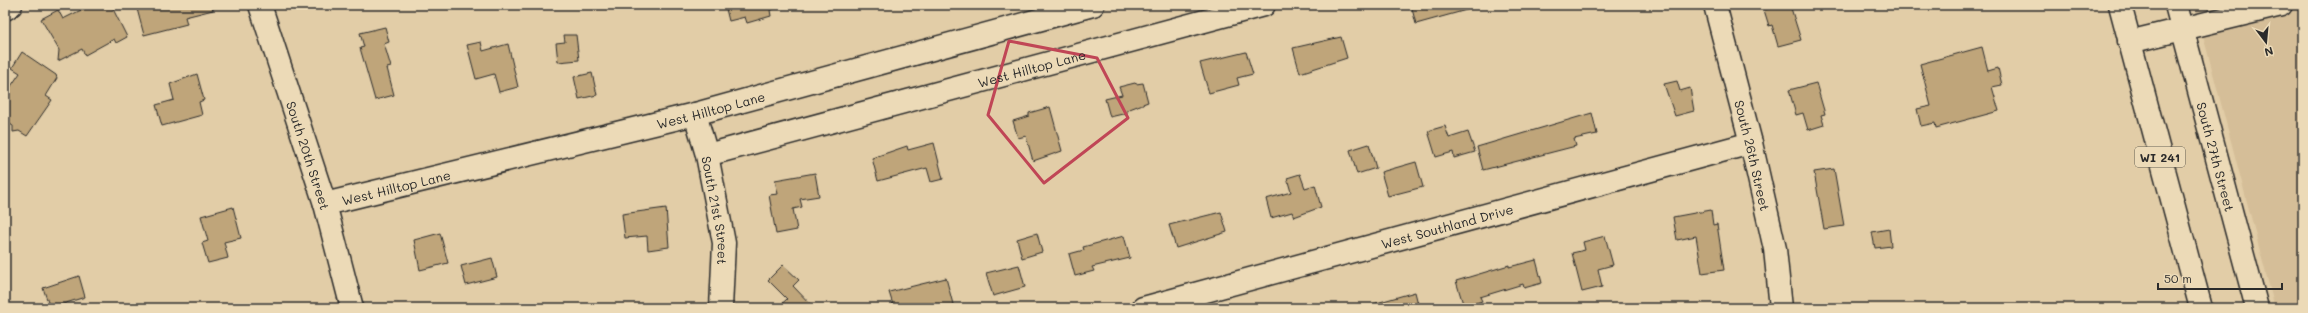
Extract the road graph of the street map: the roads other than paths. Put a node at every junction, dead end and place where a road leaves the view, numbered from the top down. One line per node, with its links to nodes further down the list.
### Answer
1 (11, 5): 9 (street)
2 (260, 5): 15 (street, South 20th Street)
3 (1093, 5): 12 (street, West Hilltop Lane)
4 (1264, 5): 14 (street, West Hilltop Lane)
5 (1715, 5): 13 (street, South 26th Street)
6 (2120, 5): 11 (street, WI 241)
7 (2176, 5): 10 (street, South 27th Street)
8 (2281, 5): 10 (street)
9 (5, 9)
10 (2182, 28): 11 (street); 21 (street, South 27th Street)
11 (2129, 42): 20 (street, WI 241)
12 (695, 114): 14 (street, South 21st Street); 15 (street, West Hilltop Lane)
13 (1751, 143): 18 (street, West Southland Drive); 19 (street, South 26th Street)
14 (707, 155): 17 (street, South 21st Street)
15 (325, 204): 16 (street, South 20th Street)
16 (352, 308)
17 (721, 308)
18 (1143, 308)
19 (1781, 308)
20 (2200, 308)
21 (2257, 308)

